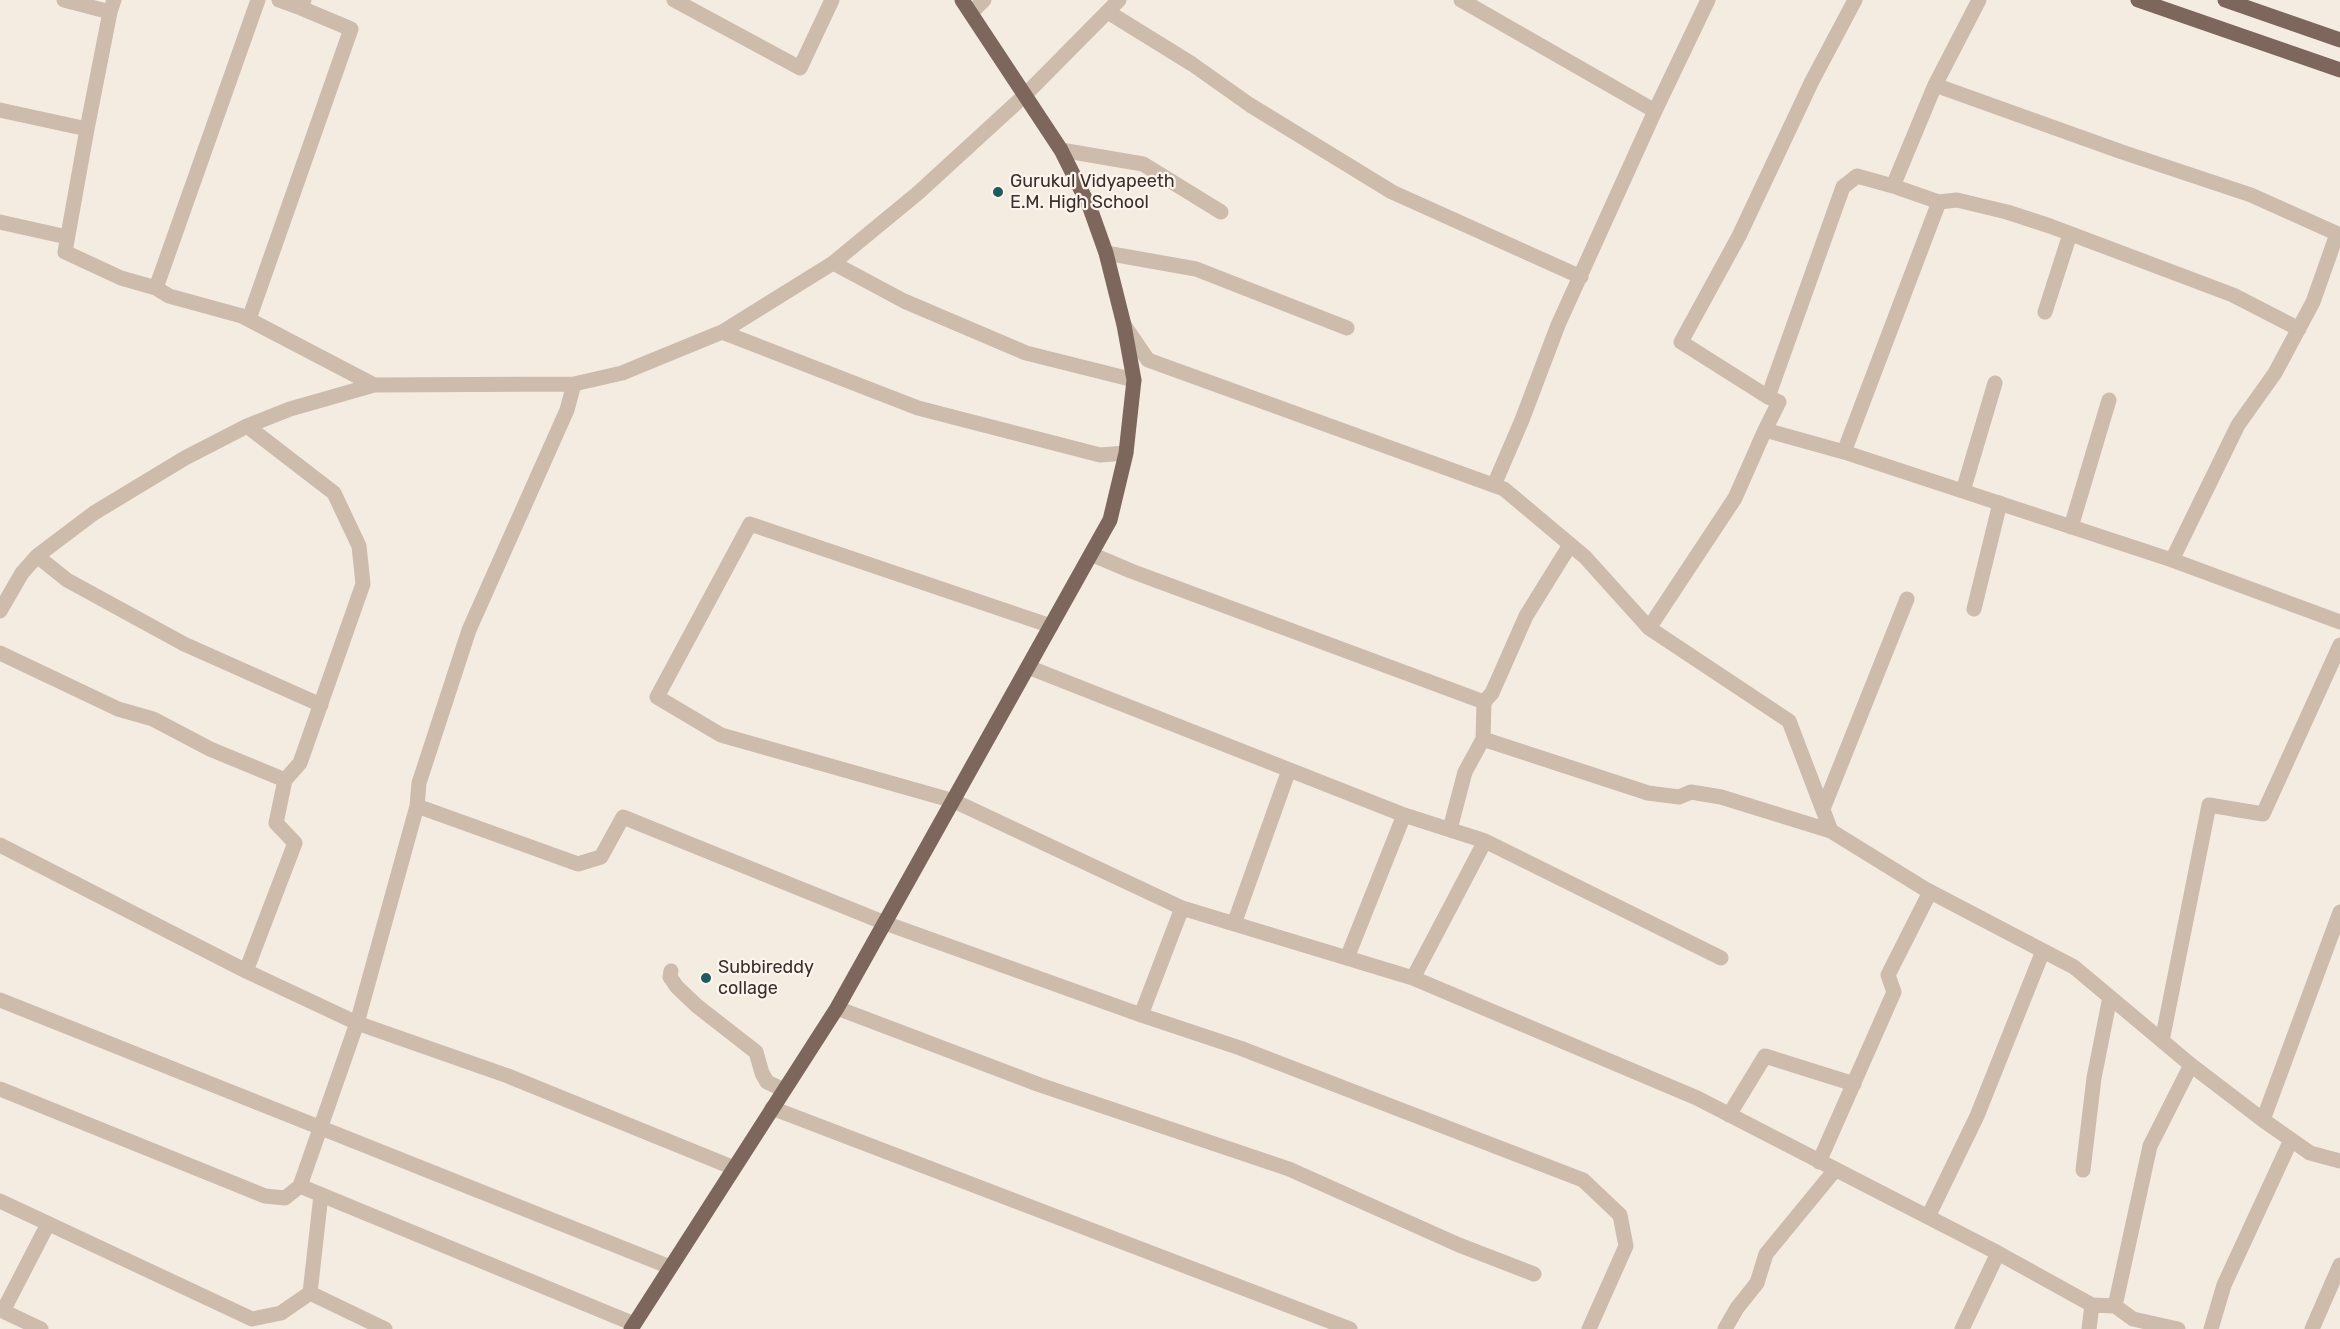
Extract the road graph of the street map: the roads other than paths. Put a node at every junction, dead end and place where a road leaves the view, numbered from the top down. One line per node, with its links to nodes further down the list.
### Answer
1 (64, 0): 15 (street)
2 (258, 0): 36 (street)
3 (279, 0): 14 (street)
4 (674, 0): 5 (street)
5 (832, 0)
6 (962, 0): 17 (main road)
7 (984, 0): 17 (street)
8 (1461, 0): 23 (street)
9 (1708, 0): 23 (street)
10 (1855, 0): 47 (street)
11 (1979, 0): 20 (street)
12 (2138, 0): 19 (main road)
13 (2225, 0): 18 (main road)
14 (302, 4): 38 (street)
15 (112, 6): 24 (street)
16 (1113, 6): 21 (street); 35 (street)
17 (971, 13): 21 (main road)
18 (2340, 39)
19 (2340, 70)
20 (1935, 85): 26 (street); 31 (street)
21 (1025, 95): 25 (main road); 34 (street)
22 (0, 110): 24 (street)
23 (1655, 111): 35 (street)
24 (87, 129): 32 (street)
25 (1061, 150): 28 (street); 33 (main road)
26 (1893, 186): 27 (street); 47 (street)
27 (1939, 202): 30 (street); 51 (street)
28 (1221, 212)
29 (0, 222): 32 (street)
30 (2070, 234): 37 (street); 41 (street)
31 (2339, 235): 41 (street)
32 (67, 237): 36 (street)
33 (1106, 253): 39 (main road); 40 (street)
34 (833, 263): 42 (street); 43 (street)
35 (1581, 277): 53 (street)
36 (156, 288): 38 (street)
37 (2044, 312)
38 (249, 319): 46 (street)
39 (1124, 325): 43 (main road); 53 (street)
40 (1347, 328)
41 (2299, 329): 60 (street)
42 (722, 332): 45 (street); 52 (street)
43 (1134, 380): 52 (main road)
44 (1995, 383): 54 (street)
45 (574, 384): 46 (street); 78 (street)
46 (374, 385): 49 (street)
47 (1768, 397): 50 (street)
48 (2109, 400): 56 (street)
49 (248, 426): 59 (street); 73 (street)
50 (1765, 430): 51 (street); 67 (street)
51 (1844, 452): 54 (street)
52 (1126, 453): 58 (main road)
53 (1494, 485): 57 (street)
54 (1963, 491): 55 (street)
55 (2000, 504): 56 (street); 63 (street)
56 (2071, 527): 60 (street)
57 (1570, 545): 67 (street); 72 (street)
58 (1091, 554): 66 (main road); 72 (street)
59 (37, 556): 61 (street); 73 (street)
60 (2172, 560): 65 (street)
61 (4, 593): 64 (street)
62 (1907, 599): 79 (street)
63 (1974, 609)
64 (0, 611)
65 (2340, 622)
66 (1052, 626): 70 (main road); 77 (street)
67 (1649, 628): 79 (street)
68 (2340, 645): 71 (street)
69 (0, 653): 76 (street)
70 (1029, 667): 75 (street); 77 (main road)
71 (2335, 671): 101 (street)
72 (1484, 702): 74 (street)
73 (321, 705): 76 (street)
74 (1483, 739): 81 (street); 82 (street)
75 (1289, 770): 80 (street); 89 (street)
76 (285, 780): 93 (street)
77 (954, 801): 86 (street); 88 (main road)
78 (417, 806): 88 (street); 100 (street)
79 (1823, 809): 82 (street)
80 (1404, 815): 81 (street); 91 (street)
81 (1450, 828): 83 (street)
82 (1832, 831): 85 (street)
83 (1485, 841): 92 (street); 95 (street)
84 (0, 845): 93 (street)
85 (1930, 892): 90 (street); 103 (street)
86 (1182, 908): 89 (street); 99 (street)
87 (2340, 912): 108 (street)
88 (885, 923): 98 (main road); 99 (street)
89 (1234, 924): 91 (street)
90 (2043, 951): 96 (street); 119 (street)
91 (1347, 958): 95 (street)
92 (1720, 958)
93 (246, 971): 100 (street)
94 (671, 971): 105 (street)
95 (1413, 978): 107 (street)
96 (2110, 997): 101 (street); 115 (street)
97 (0, 1000): 109 (street)
98 (837, 1008): 105 (main road); 124 (street)
99 (1141, 1015): 132 (street)
100 (357, 1023): 109 (street); 113 (street)
101 (2162, 1041): 102 (street)
102 (2191, 1065): 108 (street); 127 (street)
103 (1854, 1084): 107 (street); 112 (street)
104 (0, 1089): 116 (street)
105 (784, 1090): 106 (main road)
106 (772, 1108): 113 (main road); 131 (street)
107 (1730, 1115): 112 (street)
108 (2263, 1120): 110 (street)
109 (320, 1127): 116 (street); 123 (street)
110 (2291, 1140): 111 (street); 137 (street)
111 (2340, 1161)
112 (1819, 1162): 114 (street)
113 (734, 1168): 123 (main road)
114 (1835, 1170): 119 (street); 133 (street)
115 (2083, 1170)
116 (300, 1186): 117 (street)
117 (321, 1195): 125 (street); 128 (street)
118 (0, 1201): 120 (street)
119 (1928, 1217): 121 (street)
120 (48, 1224): 125 (street); 129 (street)
121 (1998, 1253): 126 (street); 134 (street)
122 (2340, 1265): 138 (street)
123 (670, 1267): 128 (main road)
124 (1534, 1274)
125 (310, 1293): 130 (street)
126 (2092, 1305): 127 (street); 135 (street)
127 (2115, 1306): 136 (street)
128 (632, 1327)
129 (41, 1329)
130 (386, 1329)
131 (1350, 1329)
132 (1589, 1329)
133 (1725, 1329)
134 (1962, 1329)
135 (2089, 1329)
136 (2178, 1329)
137 (2211, 1329)
138 (2312, 1329)

